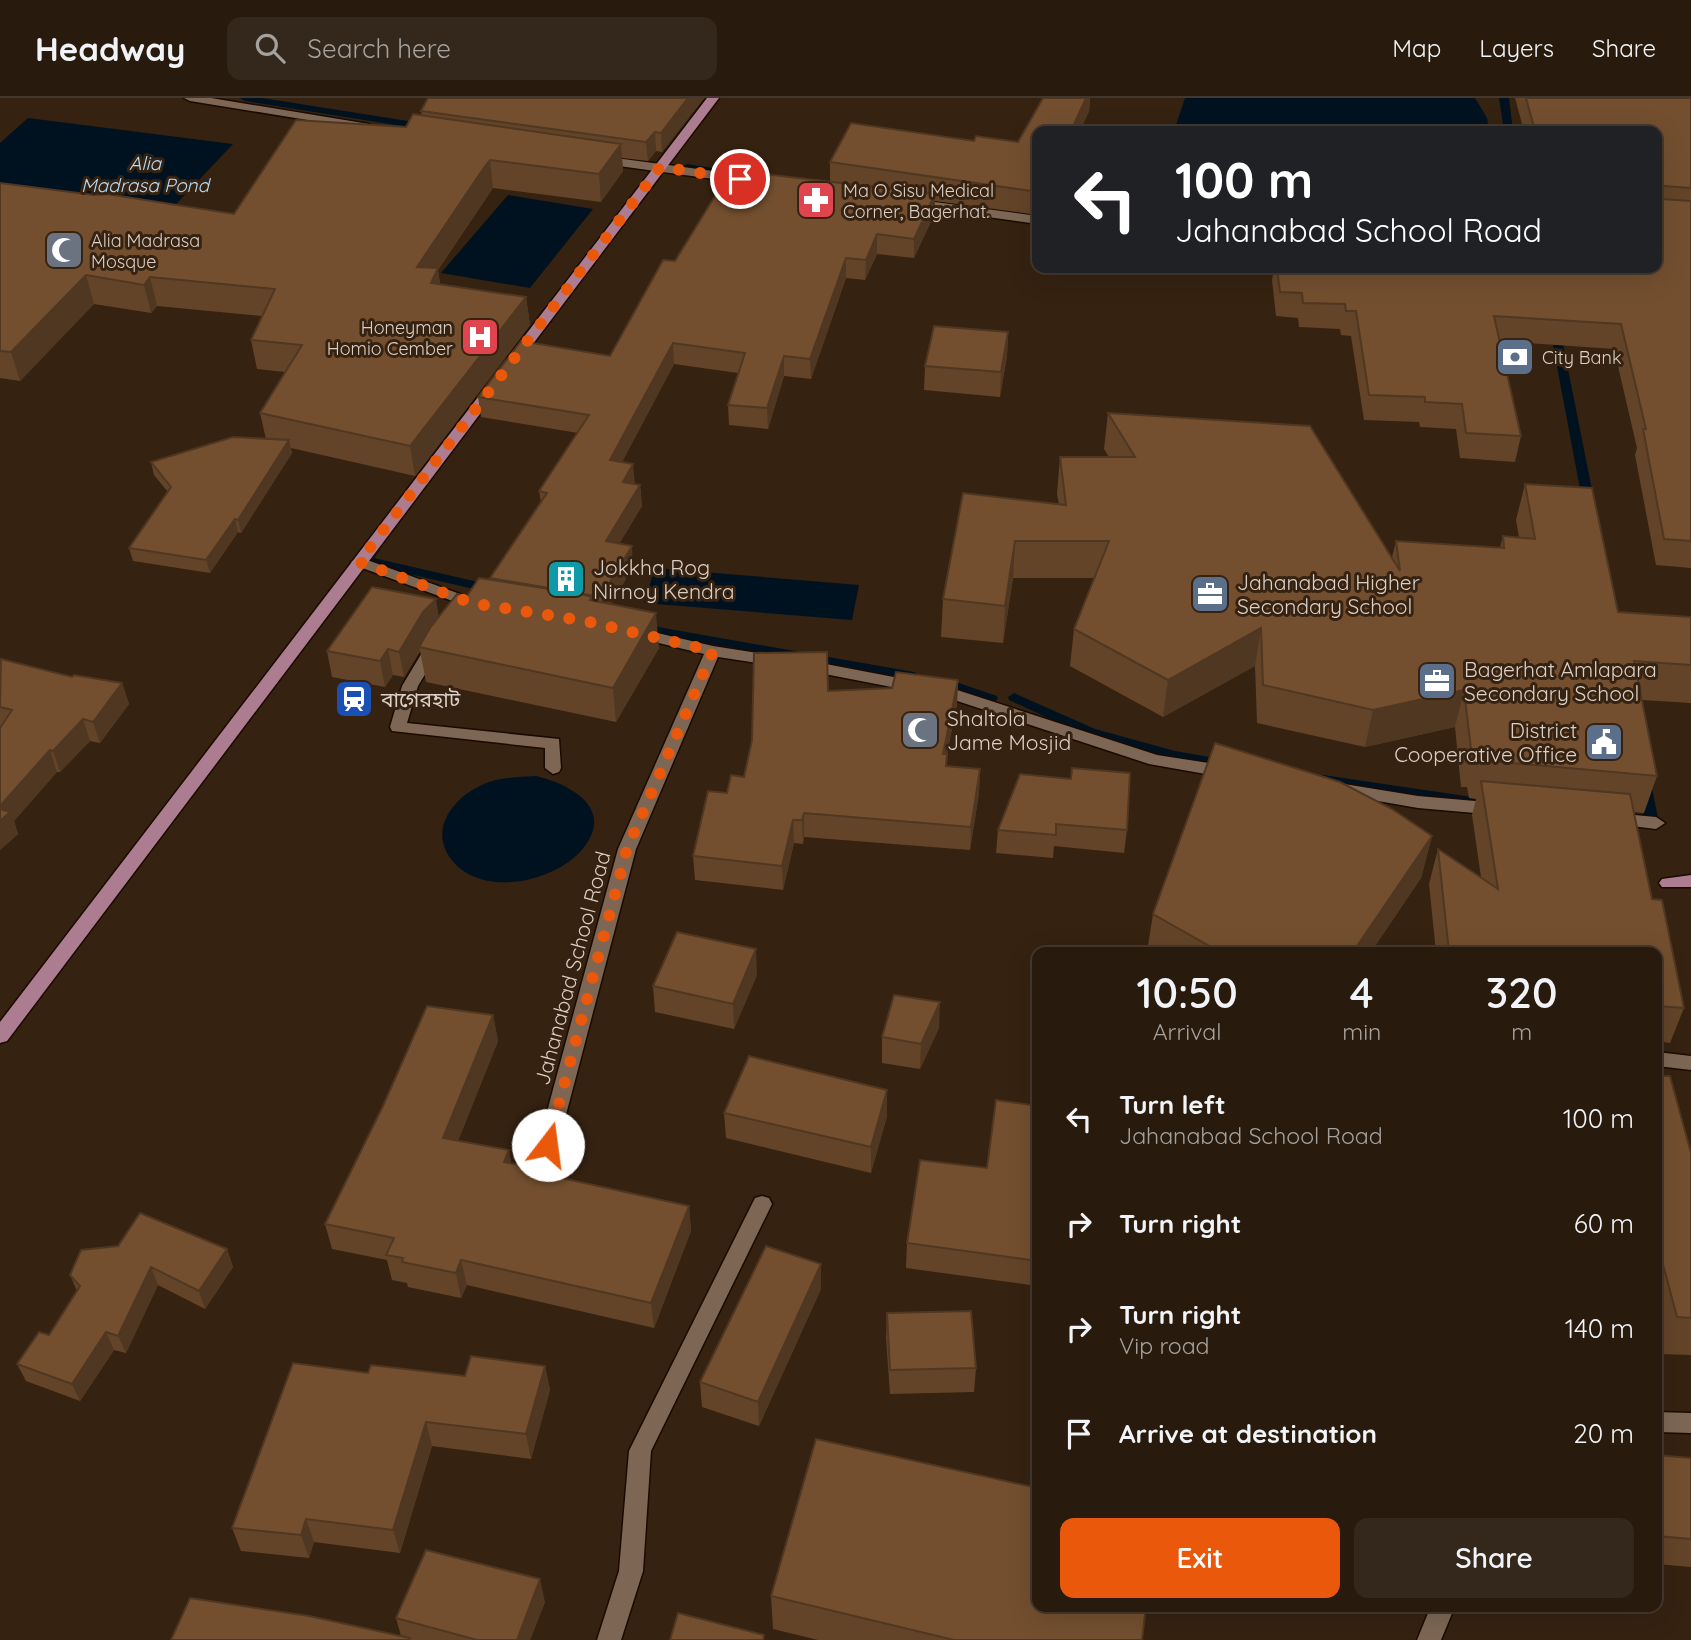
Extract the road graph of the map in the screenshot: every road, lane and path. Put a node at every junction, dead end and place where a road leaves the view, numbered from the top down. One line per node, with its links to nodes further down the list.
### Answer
1 (190, 98): 3 (street)
2 (713, 98): 5 (main road)
3 (388, 130)
4 (592, 159): 5 (street)
5 (660, 167): 6 (street); 9 (main road)
6 (766, 183)
7 (900, 201): 8 (street)
8 (1032, 219)
9 (359, 562): 10 (street); 22 (main road)
10 (497, 607)
11 (623, 630): 13 (street)
12 (445, 633): 14 (street)
13 (713, 651): 15 (street); 25 (street, Jahanabad School Road)
14 (553, 768)
15 (1247, 775)
16 (1326, 788): 17 (street)
17 (1511, 810)
18 (1590, 817): 19 (street)
19 (1656, 823)
20 (1691, 881): 21 (main road)
21 (1668, 883)
22 (0, 1036)
23 (1662, 1060): 24 (street)
24 (1691, 1063)
25 (548, 1145)
26 (762, 1204): 30 (street)
27 (1662, 1422): 28 (street)
28 (1691, 1423)
29 (1441, 1612): 31 (street)
30 (609, 1640)
31 (1429, 1640)

